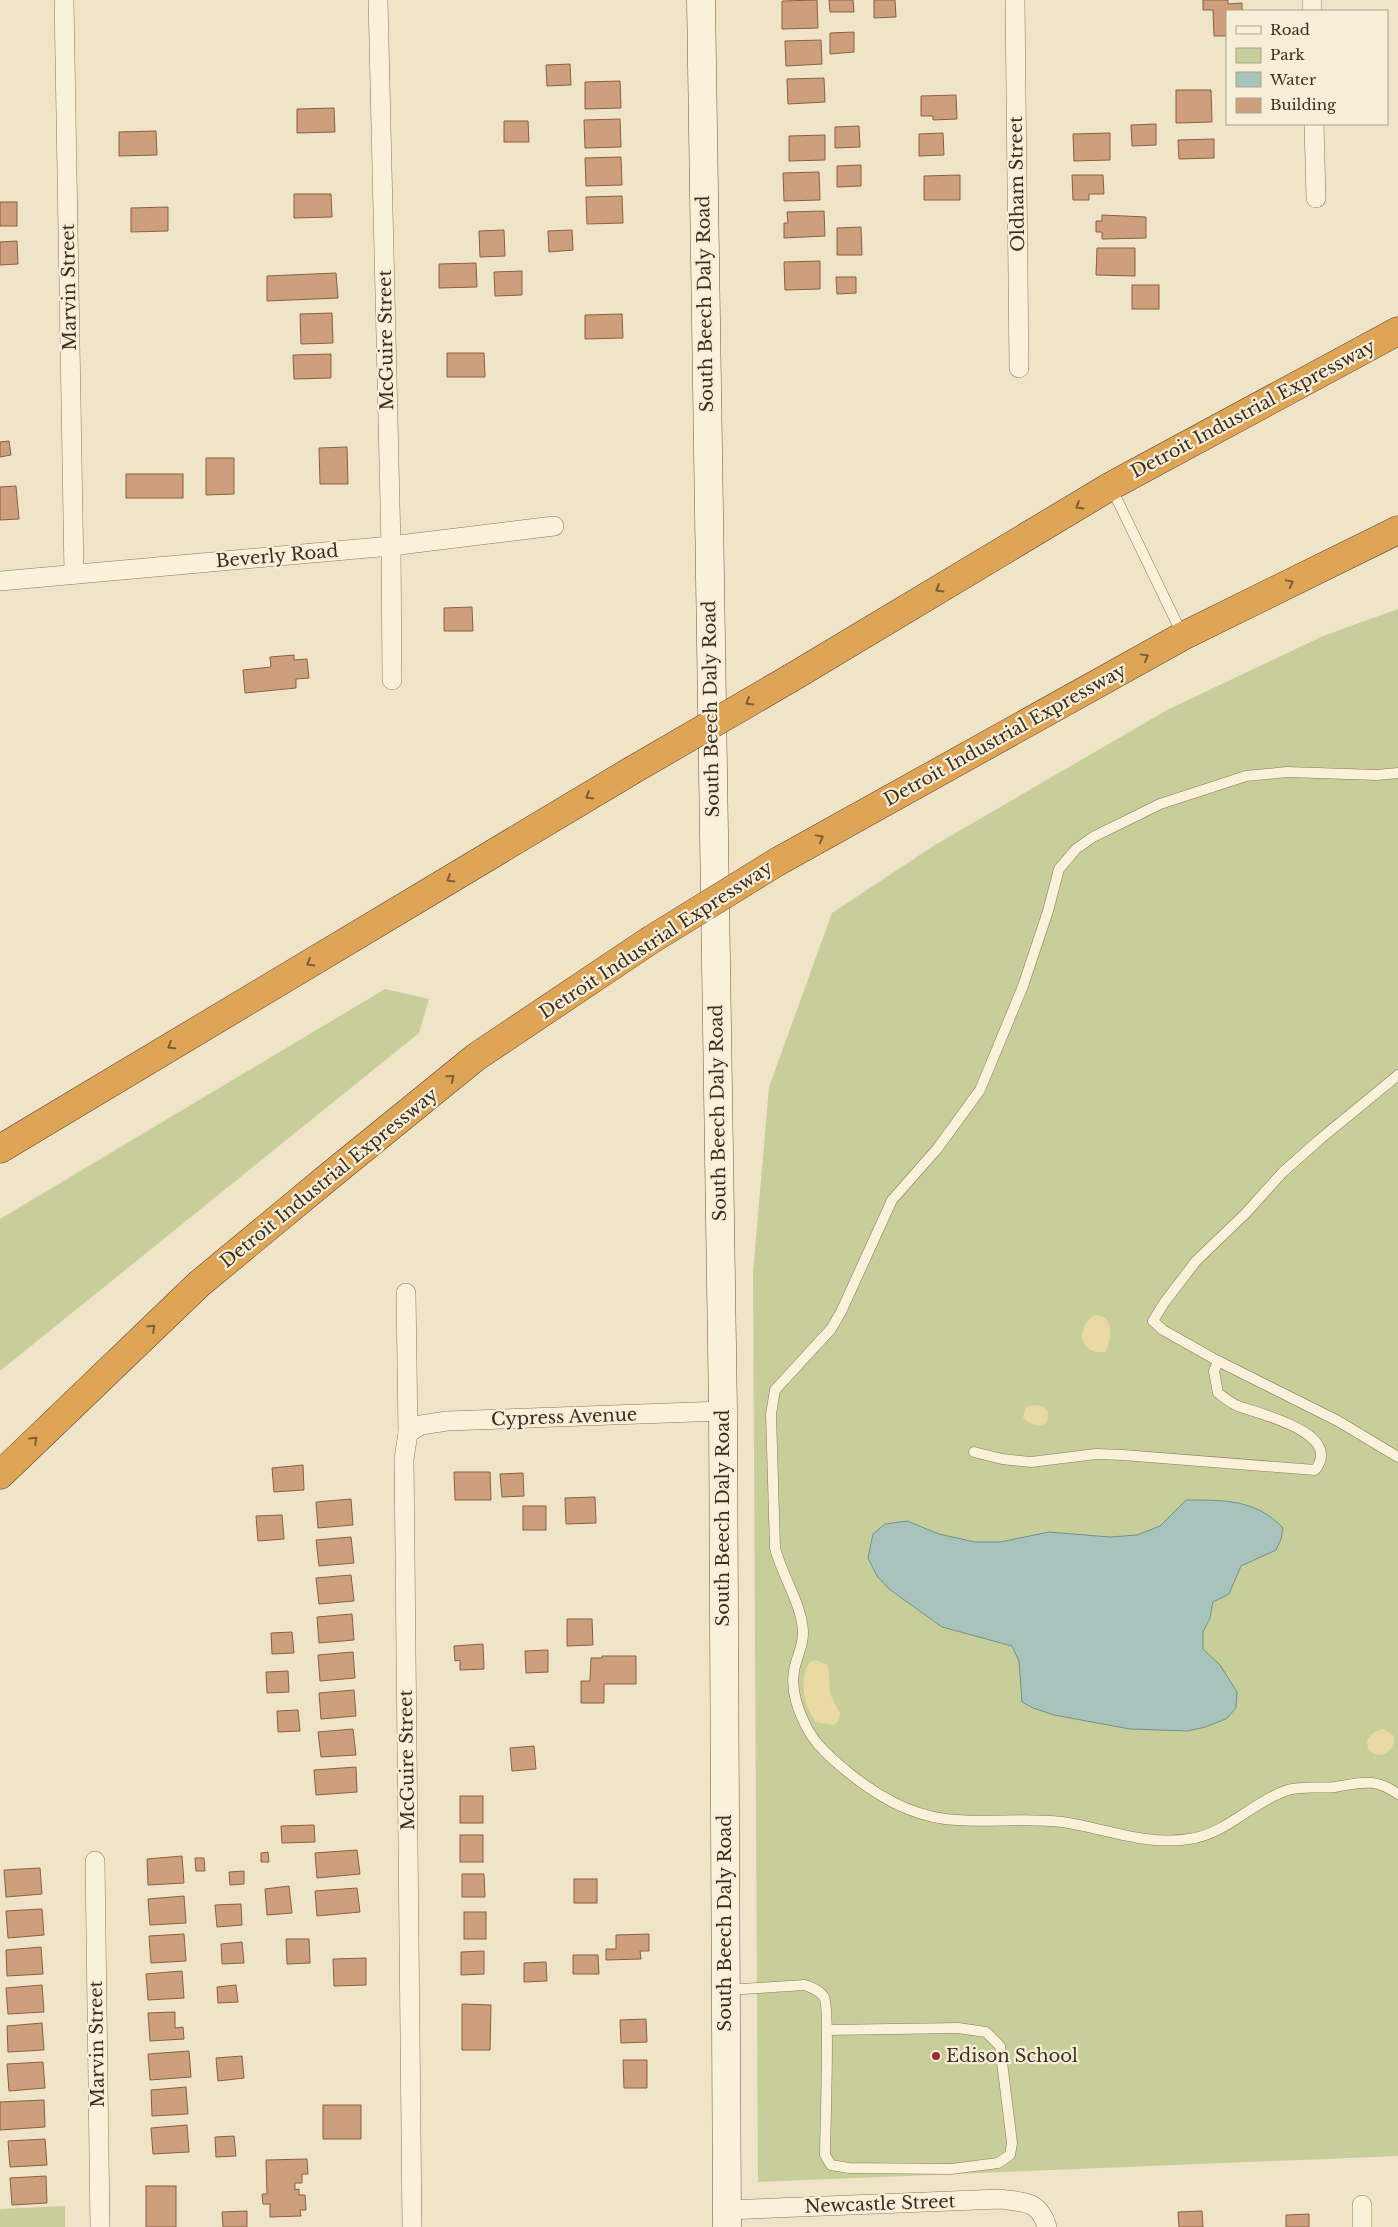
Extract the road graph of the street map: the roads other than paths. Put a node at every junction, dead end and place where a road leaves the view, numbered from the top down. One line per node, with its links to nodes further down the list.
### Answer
1 (64, 0): 13 (street, Marvin Street)
2 (378, 0): 12 (street, McGuire Street)
3 (701, 0): 22 (street, South Beech Daly Road)
4 (1015, 0): 8 (street, Oldham Street)
5 (1314, 125): 6 (street)
6 (1316, 198)
7 (1398, 332): 9 (highway, Detroit Industrial Expressway)
8 (1019, 368)
9 (1111, 486): 15 (lane); 19 (highway, Detroit Industrial Expressway, one-way to 19, bridge)
10 (554, 526): 12 (street, Beverly Road)
11 (1398, 530): 15 (highway, Detroit Industrial Expressway, one-way to 11)
12 (391, 546): 13 (street, Beverly Road); 16 (street, McGuire Street)
13 (74, 574): 14 (street, Beverly Road)
14 (0, 581)
15 (1183, 636): 26 (highway, Detroit Industrial Expressway, one-way to 15, bridge)
16 (392, 680)
17 (1398, 773): 27 (lane)
18 (1398, 1075): 21 (lane)
19 (0, 1149)
20 (406, 1293): 23 (street, McGuire Street)
21 (1218, 1362): 24 (lane); 25 (lane)
22 (723, 1411): 23 (street, Cypress Avenue); 29 (street, South Beech Daly Road)
23 (408, 1433): 34 (street, McGuire Street)
24 (974, 1452)
25 (1398, 1457)
26 (0, 1475)
27 (1398, 1794)
28 (95, 1861): 33 (street, Marvin Street)
29 (726, 1990): 30 (lane); 32 (street, South Beech Daly Road)
30 (827, 2030): 30 (lane)
31 (1362, 2206): 36 (street)
32 (727, 2219): 35 (street, Newcastle Street)
33 (100, 2227)
34 (412, 2227)
35 (1047, 2227)
36 (1362, 2227)

